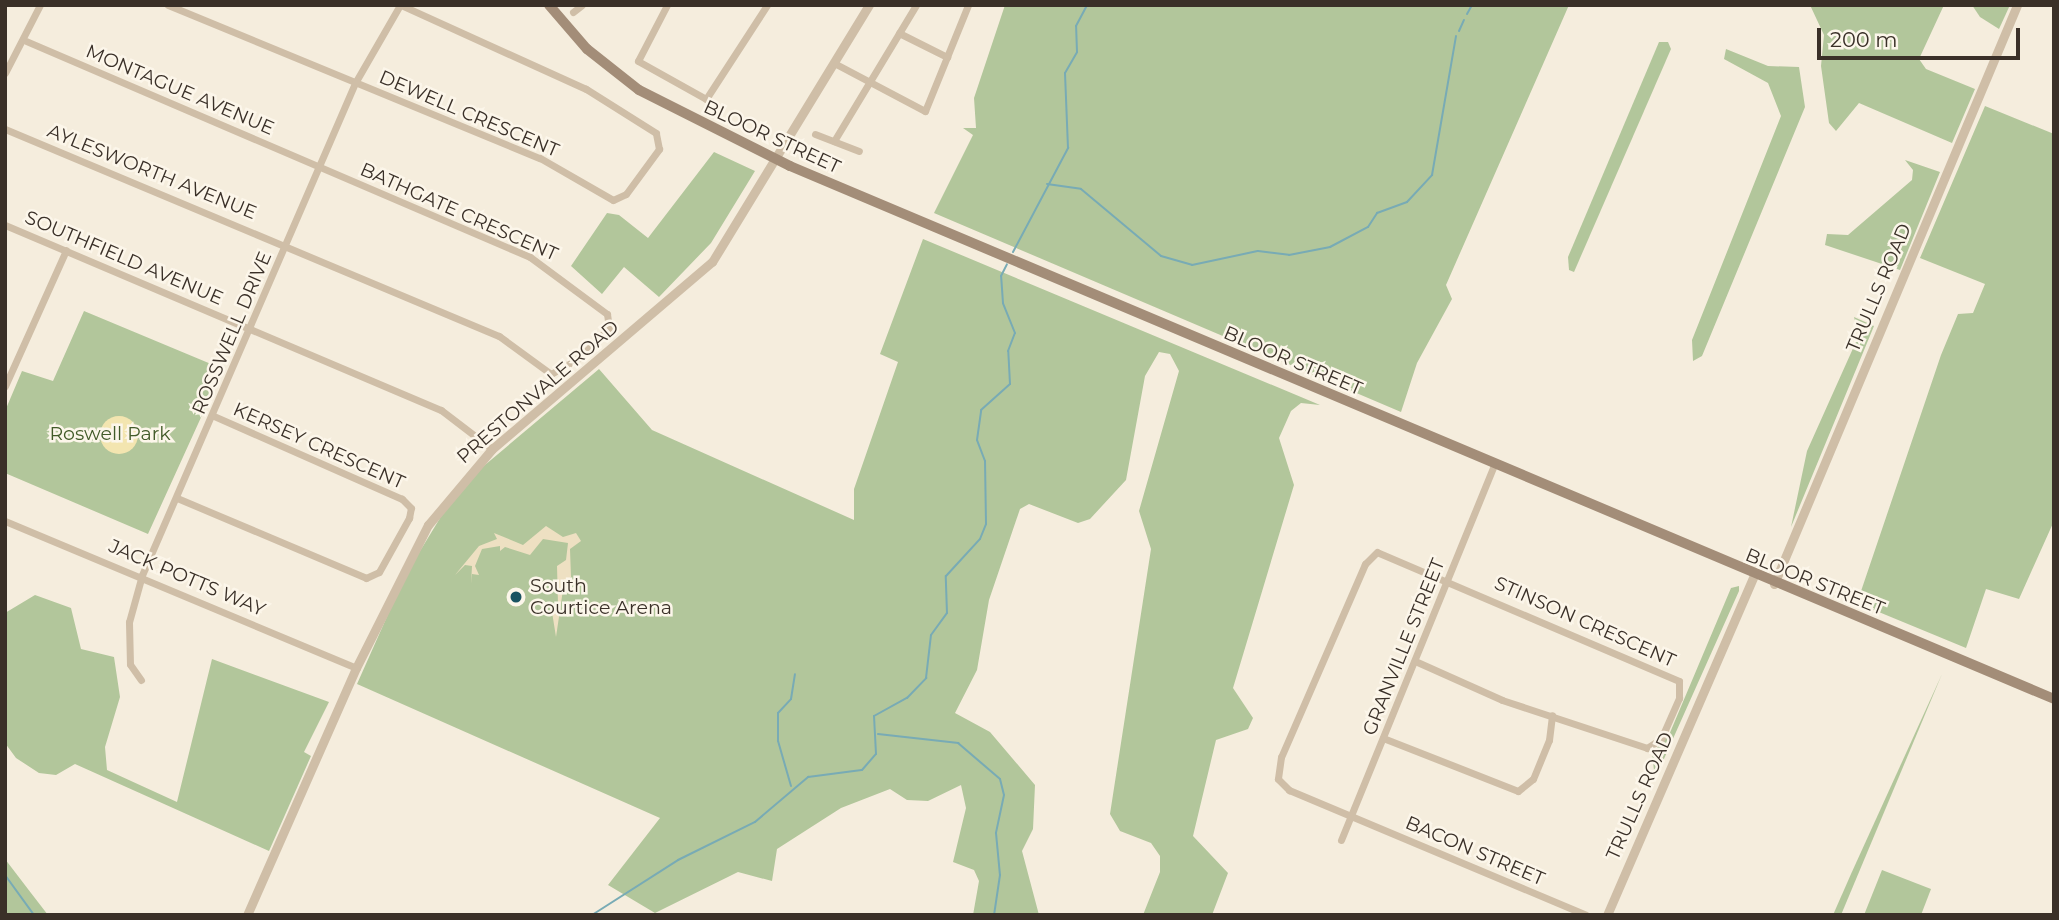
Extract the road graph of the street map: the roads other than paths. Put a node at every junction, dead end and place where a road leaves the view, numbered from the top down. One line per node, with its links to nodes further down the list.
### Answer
1 (40, 5): 14 (street)
2 (168, 5): 18 (street)
3 (401, 5): 18 (street, ROSSWELL DRIVE); 18 (street, DEWELL CRESCENT)
4 (549, 5): 24 (main road, BLOOR STREET)
5 (582, 5): 12 (street)
6 (667, 5): 7 (street)
7 (766, 5)
8 (869, 5): 16 (street, PRESTONVALE ROAD)
9 (916, 5): 13 (street)
10 (968, 5): 15 (street)
11 (2017, 5): 39 (street, TRULLS ROAD)
12 (573, 12)
13 (899, 33): 15 (street); 19 (street)
14 (26, 41): 17 (street); 25 (street, MONTAGUE AVENUE)
15 (947, 57): 19 (street)
16 (834, 63): 19 (street); 24 (street, PRESTONVALE ROAD)
17 (5, 74)
18 (355, 83): 25 (street, ROSSWELL DRIVE)
19 (868, 85): 22 (street)
20 (5, 129): 27 (street, AYLESWORTH AVENUE)
21 (815, 134): 22 (street)
22 (834, 141): 23 (street)
23 (859, 151)
24 (778, 160): 32 (street, PRESTONVALE ROAD); 33 (main road, BLOOR STREET)
25 (321, 168): 27 (street, ROSSWELL DRIVE); 27 (street, BATHGATE CRESCENT)
26 (5, 225): 28 (street, SOUTHFIELD AVENUE)
27 (286, 244): 29 (street, ROSSWELL DRIVE)
28 (66, 250): 29 (street, SOUTHFIELD AVENUE); 30 (street)
29 (250, 329): 31 (street, ROSSWELL DRIVE); 32 (street, SOUTHFIELD AVENUE)
30 (5, 386)
31 (214, 416): 34 (street, ROSSWELL DRIVE); 34 (street, KERSEY CRESCENT)
32 (492, 449): 41 (street, PRESTONVALE ROAD)
33 (1494, 466): 37 (main road, BLOOR STREET); 38 (street, GRANVILLE STREET)
34 (177, 498): 36 (street, ROSSWELL DRIVE)
35 (5, 521): 36 (street, JACK POTTS WAY)
36 (142, 575): 41 (street, JACK POTTS WAY); 42 (street, ROSSWELL DRIVE)
37 (1754, 576): 39 (main road, BLOOR STREET); 50 (street, TRULLS ROAD)
38 (1449, 580): 40 (street, GRANVILLE STREET); 44 (street, STINSON CRESCENT); 46 (street, BACON STREET)
39 (1773, 584): 43 (main road, BLOOR STREET)
40 (1415, 661): 44 (street, STINSON CRESCENT); 45 (street, GRANVILLE STREET)
41 (356, 668): 48 (street, PRESTONVALE ROAD)
42 (142, 680)
43 (2054, 699)
44 (1552, 715): 45 (street)
45 (1383, 738): 46 (street, GRANVILLE STREET)
46 (1352, 817): 47 (street, GRANVILLE STREET); 49 (street, BACON STREET)
47 (1341, 840)
48 (247, 915)
49 (1586, 915)
50 (1607, 915)

